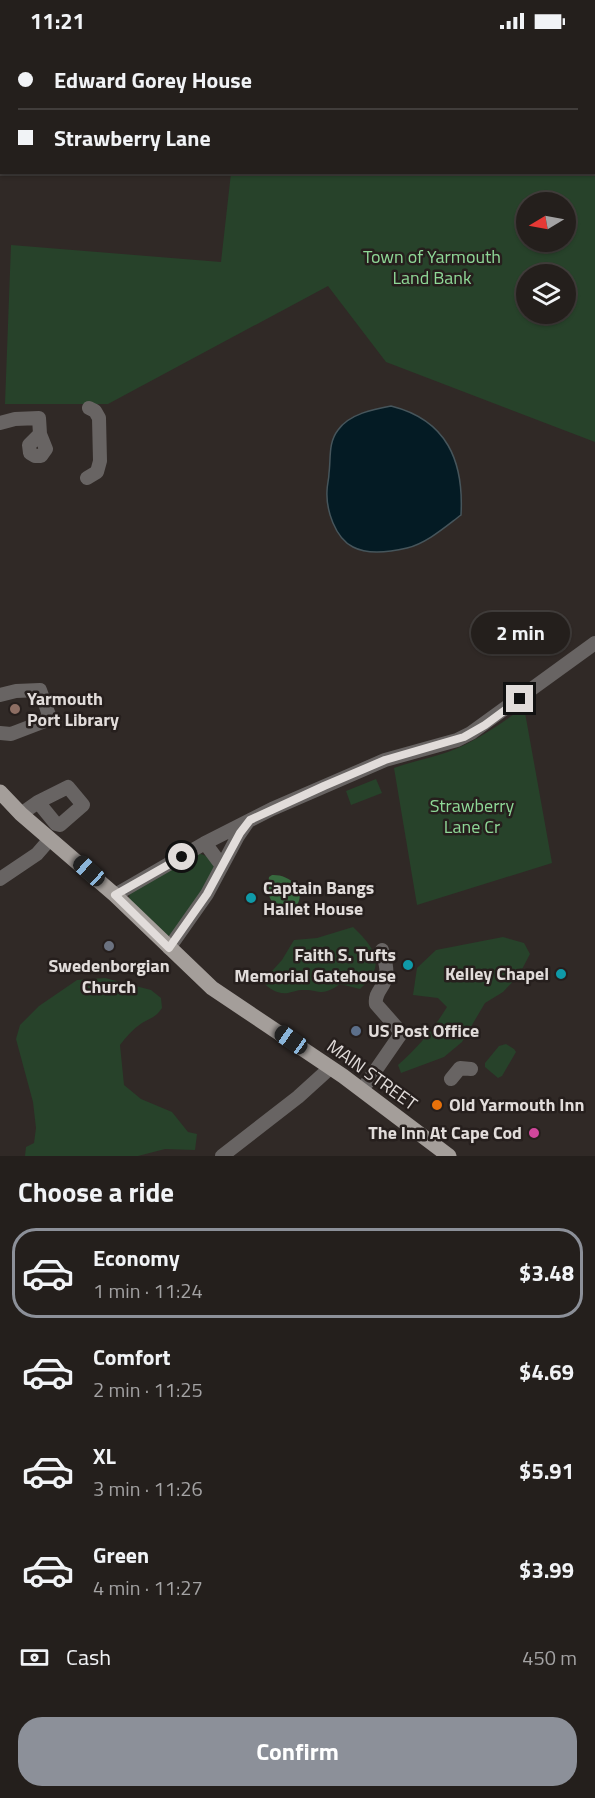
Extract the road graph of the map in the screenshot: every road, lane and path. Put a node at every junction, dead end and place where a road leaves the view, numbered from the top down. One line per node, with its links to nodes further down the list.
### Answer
1 (89, 408): 4 (street)
2 (0, 423): 3 (street)
3 (40, 434)
4 (87, 477)
5 (595, 643): 11 (street)
6 (0, 695): 7 (street)
7 (0, 733)
8 (0, 792): 10 (main road, MAIN STREET)
9 (38, 802): 10 (street)
10 (21, 814): 12 (main road, MAIN STREET)
11 (250, 820): 13 (street); 14 (street)
12 (50, 839): 15 (street); 16 (main road, MAIN STREET)
13 (205, 843): 14 (street); 16 (street)
14 (222, 866): 17 (street)
15 (0, 879)
16 (115, 895): 17 (main road, MAIN STREET)
17 (169, 948): 19 (main road, MAIN STREET)
18 (382, 950): 22 (street)
19 (330, 1068): 22 (main road, MAIN STREET); 23 (street)
20 (471, 1069): 21 (street)
21 (450, 1079)
22 (362, 1090): 24 (main road, MAIN STREET)
23 (222, 1156)
24 (449, 1156)

